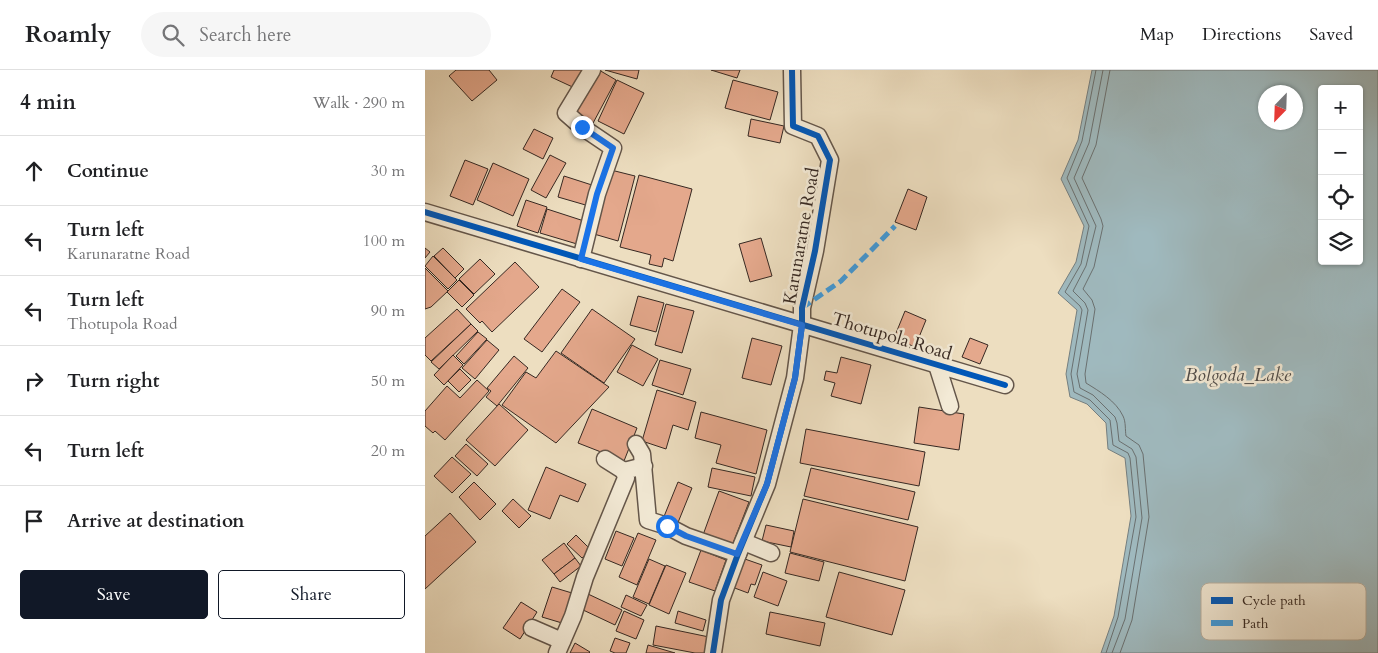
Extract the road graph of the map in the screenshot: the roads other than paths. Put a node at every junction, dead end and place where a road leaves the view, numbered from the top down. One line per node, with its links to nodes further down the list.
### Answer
1 (592, 70): 4 (street)
2 (793, 70): 5 (street, Karunaratne Road)
3 (425, 212): 4 (street, Thotupola Road)
4 (581, 259): 5 (street, Thotupola Road)
5 (802, 325): 6 (street, Thotupola Road); 13 (street, Karunaratne Road)
6 (937, 365): 7 (street, Thotupola Road); 8 (street)
7 (1005, 385)
8 (950, 406)
9 (636, 444): 11 (street)
10 (605, 459): 12 (street)
11 (644, 466): 12 (street); 13 (street)
12 (624, 471): 16 (street)
13 (741, 548): 14 (street); 17 (street, Karunaratne Road)
14 (771, 553)
15 (532, 628): 16 (street)
16 (559, 647)
17 (713, 653)

